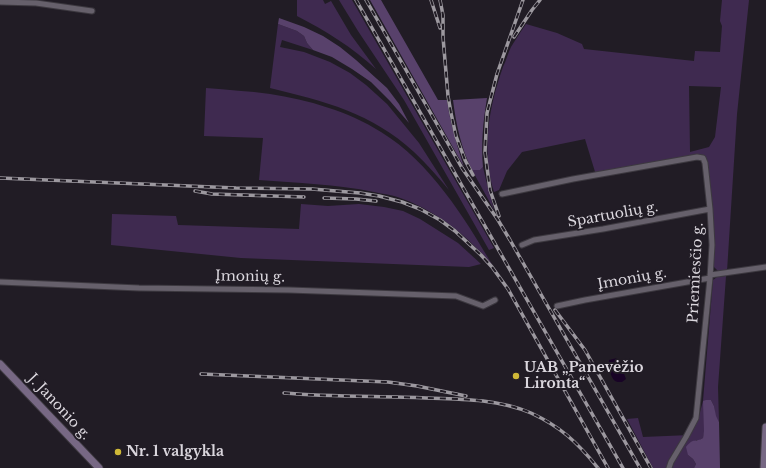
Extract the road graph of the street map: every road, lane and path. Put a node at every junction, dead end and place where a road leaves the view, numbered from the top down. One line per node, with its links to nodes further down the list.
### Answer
1 (0, 2): 2 (street)
2 (92, 10)
3 (502, 194): 4 (street, Priemiesčio g.)
4 (710, 209): 5 (street, Spartuolių g.); 7 (street, Priemiesčio g.)
5 (522, 245)
6 (766, 267): 7 (street, Įmonių g.)
7 (710, 276): 10 (street, Įmonių g.); 15 (street, Priemiesčio g.)
8 (0, 282): 9 (street, Įmonių g.)
9 (495, 300)
10 (557, 306)
11 (0, 364): 14 (main road, J. Janonio g.)
12 (766, 427): 13 (main road)
13 (766, 442): 16 (main road)
14 (99, 468)
15 (669, 468)
16 (764, 468)

